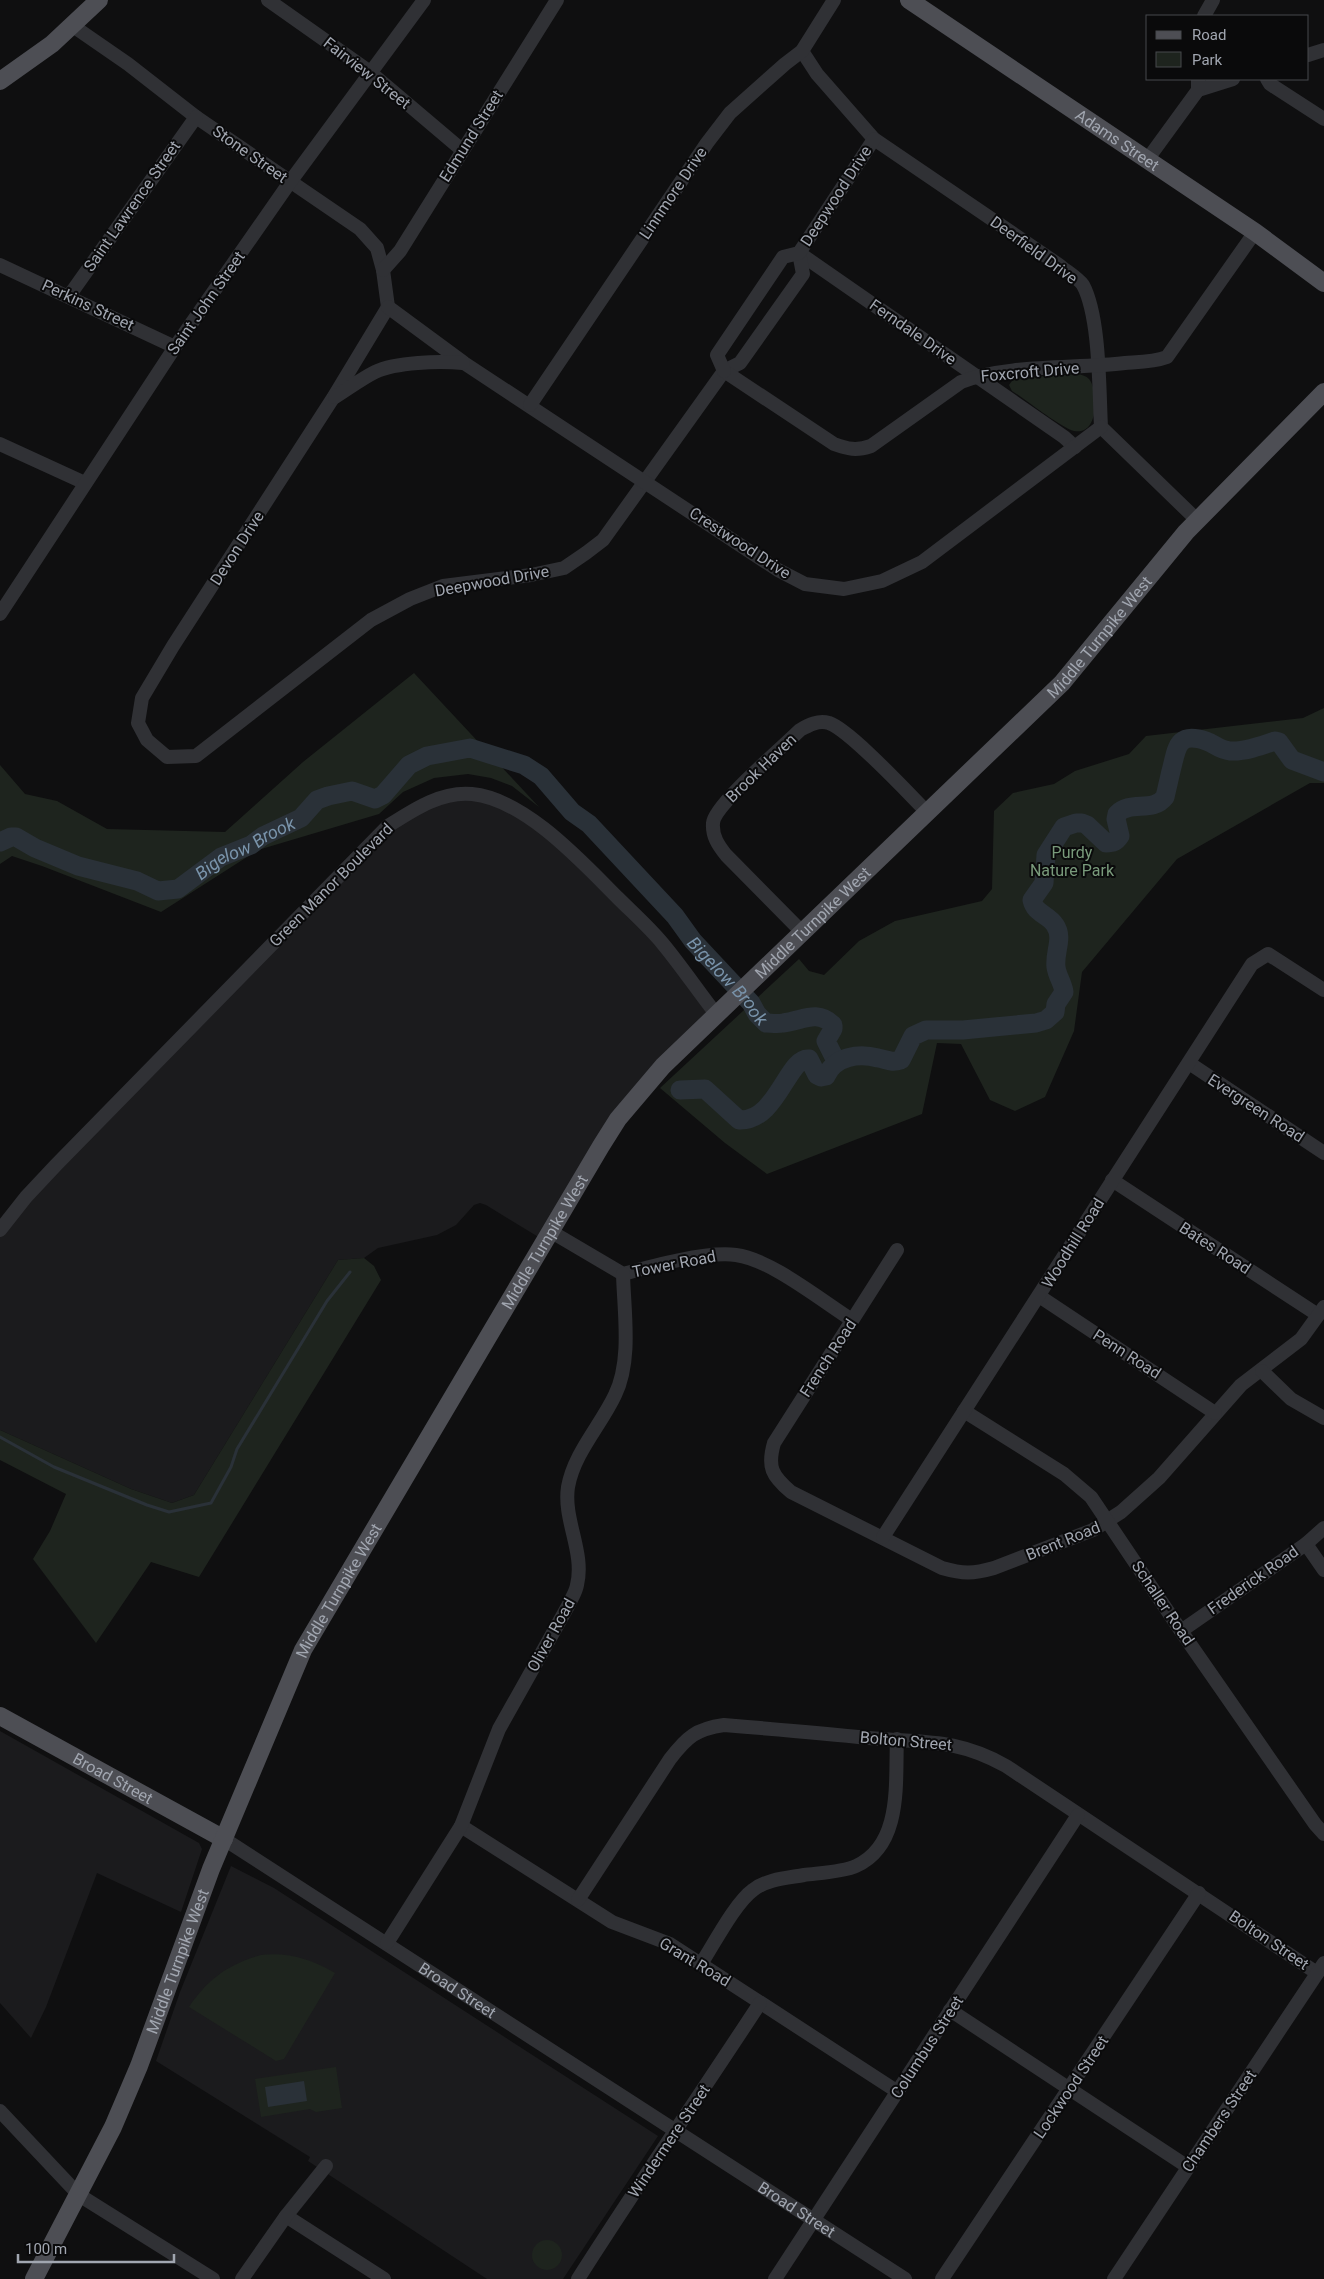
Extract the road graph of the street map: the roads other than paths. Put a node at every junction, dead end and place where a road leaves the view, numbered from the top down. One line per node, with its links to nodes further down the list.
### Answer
1 (100, 0): 9 (main road)
2 (268, 0): 13 (street, Fairview Street)
3 (424, 0): 13 (street, Saint John Street)
4 (557, 0): 21 (street, Edmund Street)
5 (834, 0): 11 (street, Linnmore Drive)
6 (909, 0): 22 (main road, Adams Street)
7 (1213, 0): 8 (street)
8 (1205, 15)
9 (73, 26): 14 (main road); 18 (street, Stone Street)
10 (1324, 50): 12 (street)
11 (802, 52): 20 (street, Deerfield Drive); 38 (street, Linnmore Drive)
12 (1309, 55)
13 (370, 72): 21 (street, Fairview Street); 23 (street, Saint John Street)
14 (1, 79)
15 (1226, 80): 17 (street)
16 (1268, 80): 19 (street)
17 (1198, 84): 22 (street)
18 (196, 117): 23 (street, Stone Street); 29 (street, Saint Lawrence Street)
19 (1324, 120)
20 (874, 139): 25 (street, Deepwood Drive); 33 (street, Deerfield Drive)
21 (462, 150): 27 (street, Edmund Street)
22 (1147, 160): 24 (main road, Adams Street)
23 (290, 182): 27 (street, Stone Street); 31 (street, Saint John Street)
24 (1255, 232): 28 (main road, Adams Street); 33 (street, Foxcroft Drive)
25 (799, 253): 34 (street, Deepwood Drive); 34 (street, Deepwood Drive); 35 (street, Ferndale Drive)
26 (0, 265): 29 (street, Perkins Street)
27 (383, 270): 30 (street, Stone Street)
28 (1324, 283)
29 (69, 296): 31 (street, Perkins Street)
30 (388, 307): 32 (street, Crestwood Drive); 37 (street, Devon Drive)
31 (175, 347): 43 (street, Saint John Street)
32 (464, 363): 37 (street, Devon Drive); 38 (street, Crestwood Drive)
33 (1098, 366): 35 (street, Foxcroft Drive); 39 (street, Deerfield Drive)
34 (724, 371): 35 (street, Foxcroft Drive); 42 (street, Deepwood Drive)
35 (977, 376): 41 (street, Ferndale Drive)
36 (1324, 392): 44 (main road, Middle Turnpike West)
37 (334, 398): 46 (street, Devon Drive)
38 (530, 405): 42 (street, Crestwood Drive)
39 (1101, 427): 41 (street, Crestwood Drive); 44 (street)
40 (0, 444): 43 (street)
41 (1075, 448): 42 (street, Crestwood Drive)
42 (645, 482): 46 (street, Deepwood Drive)
43 (85, 483): 45 (street, Saint John Street)
44 (1198, 521): 47 (main road, Middle Turnpike West)
45 (0, 614)
46 (142, 698)
47 (928, 813): 48 (main road, Middle Turnpike West); 48 (street, Brook Haven)
48 (802, 932): 50 (main road, Middle Turnpike West)
49 (1324, 990): 51 (street, Woodhill Road)
50 (716, 1014): 54 (street, Green Manor Boulevard); 55 (main road, Middle Turnpike West)
51 (1188, 1063): 52 (street, Evergreen Road); 53 (street, Woodhill Road)
52 (1324, 1153)
53 (1112, 1180): 58 (street, Woodhill Road); 59 (street, Bates Road)
54 (0, 1230)
55 (550, 1232): 57 (street, Tower Road); 77 (main road, Middle Turnpike West)
56 (897, 1250): 60 (street, French Road)
57 (623, 1274): 60 (street, Tower Road); 75 (street, Oliver Road)
58 (1040, 1296): 62 (street, Woodhill Road); 63 (street, Penn Road)
59 (1321, 1311): 61 (street, Brent Road)
60 (852, 1320): 65 (street, French Road)
61 (1262, 1371): 63 (street, Brent Road); 64 (street)
62 (964, 1411): 66 (street, Schaller Road); 68 (street, Woodhill Road)
63 (1215, 1412): 66 (street, Brent Road)
64 (1324, 1418)
65 (772, 1470): 68 (street, Brent Road)
66 (1108, 1522): 68 (street, Brent Road); 71 (street, Schaller Road)
67 (1324, 1528): 69 (street, Frederick Road)
68 (882, 1537)
69 (1306, 1544): 70 (street); 71 (street, Frederick Road)
70 (1324, 1570)
71 (1181, 1631): 76 (street, Schaller Road)
72 (0, 1716): 77 (main road, Broad Street)
73 (897, 1739): 74 (street, Bolton Street); 79 (street, Bolton Street); 81 (street)
74 (1078, 1815): 78 (street, Bolton Street); 84 (street, Columbus Street)
75 (461, 1826): 79 (street, Grant Road); 80 (street, Oliver Road)
76 (1324, 1834)
77 (224, 1838): 80 (street, Broad Street); 91 (main road, Middle Turnpike West)
78 (1199, 1893): 82 (street, Bolton Street); 85 (street, Lockwood Street)
79 (578, 1900): 81 (street, Grant Road)
80 (387, 1944): 88 (street, Broad Street)
81 (701, 1964): 83 (street, Grant Road)
82 (1321, 1968): 90 (street, Chambers Street)
83 (760, 2003): 86 (street, Grant Road); 88 (street, Windermere Street)
84 (950, 2010): 85 (street); 86 (street, Columbus Street)
85 (1071, 2088): 90 (street); 101 (street, Lockwood Street)
86 (898, 2092): 93 (street, Columbus Street)
87 (0, 2112): 91 (street)
88 (676, 2132): 93 (street, Broad Street); 98 (street, Windermere Street)
89 (326, 2166): 92 (street)
90 (1188, 2167): 102 (street, Chambers Street)
91 (79, 2195): 94 (main road, Middle Turnpike West); 95 (street)
92 (286, 2216): 96 (street); 97 (street)
93 (814, 2220): 99 (street, Columbus Street); 100 (street, Broad Street)
94 (34, 2279)
95 (213, 2279)
96 (242, 2279)
97 (384, 2279)
98 (578, 2279)
99 (775, 2279)
100 (905, 2279)
101 (942, 2279)
102 (1114, 2279)

